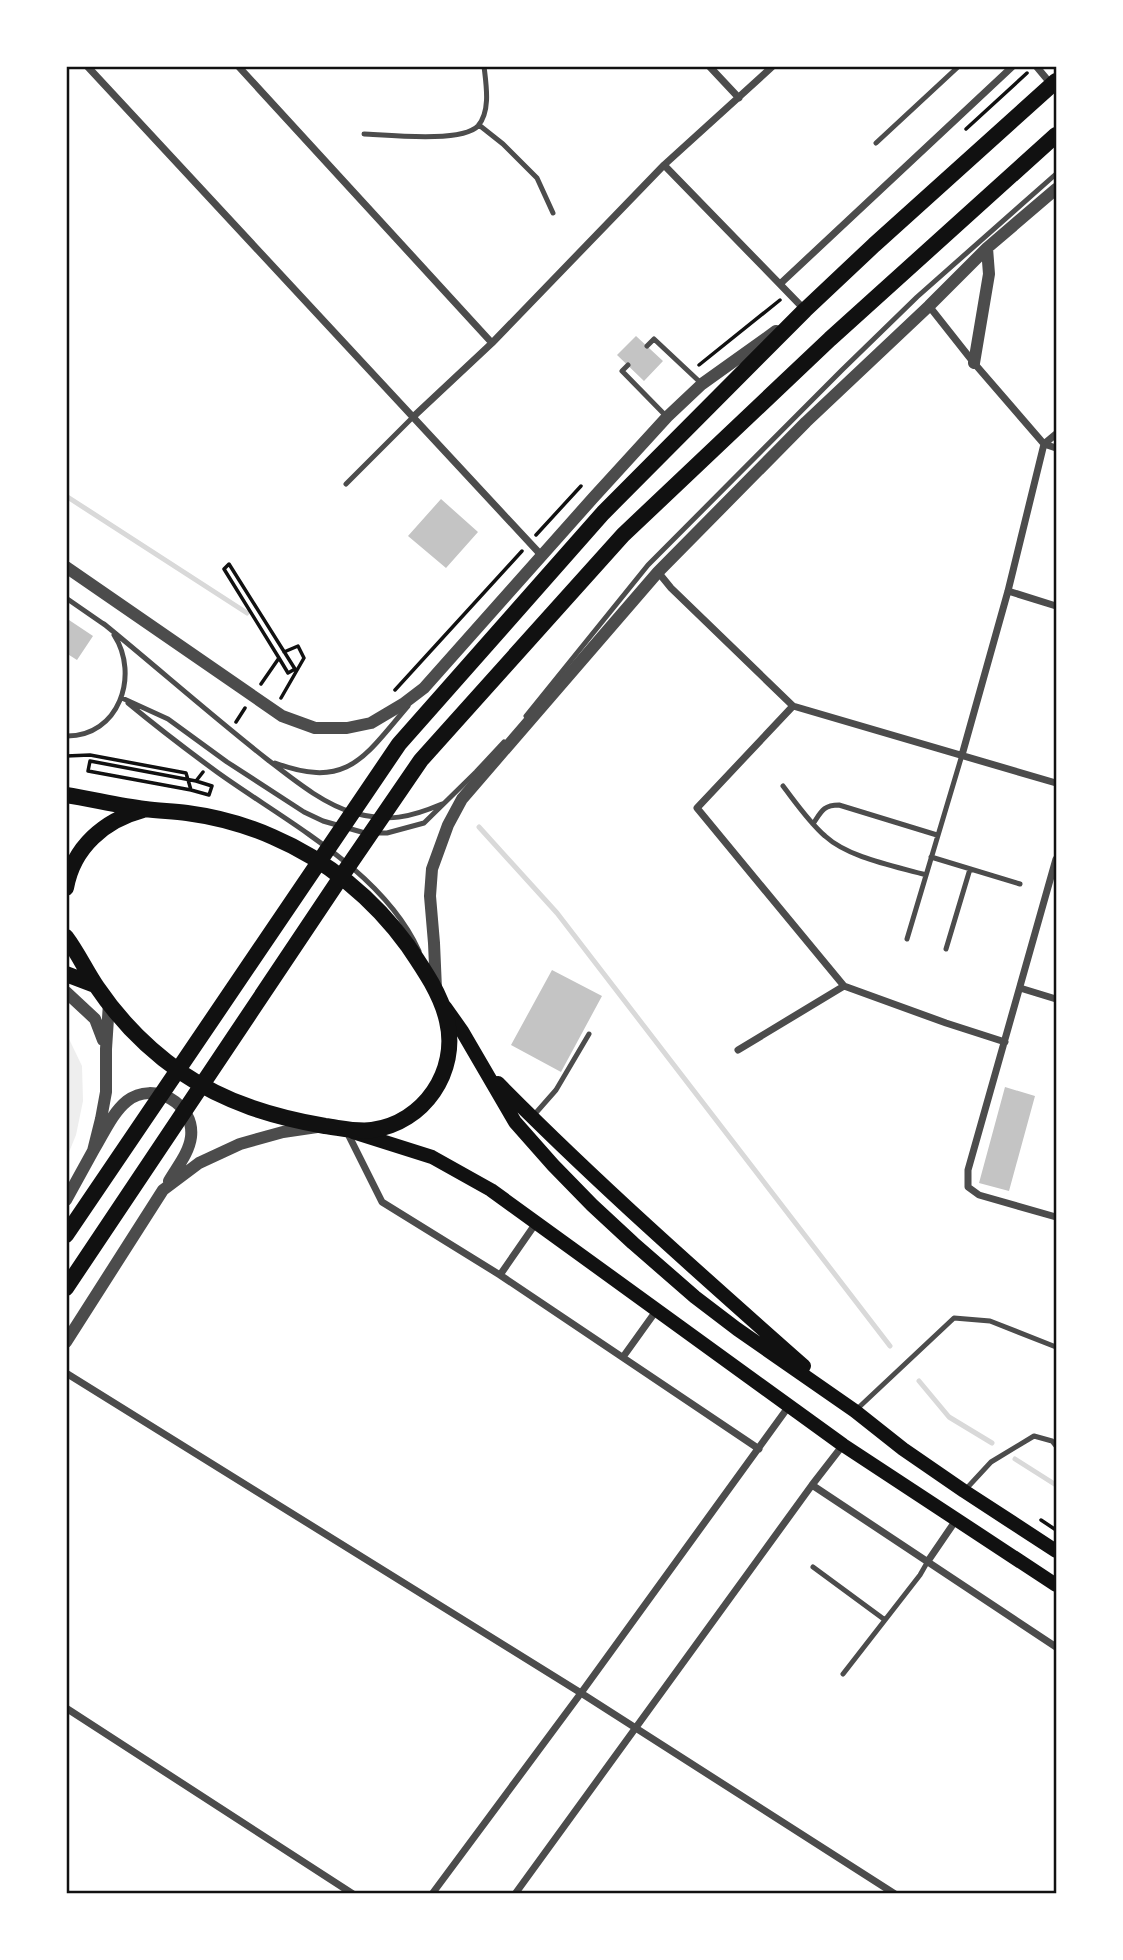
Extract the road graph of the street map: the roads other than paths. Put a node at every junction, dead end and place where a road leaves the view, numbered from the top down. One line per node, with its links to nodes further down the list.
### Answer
1 (87, 66): 28 (street)
2 (238, 66): 23 (street)
3 (484, 66): 11 (lane)
4 (709, 66): 10 (street)
5 (773, 66): 10 (street)
6 (959, 66): 14 (lane)
7 (1013, 66): 20 (street)
8 (1036, 66): 9 (street)
9 (1054, 83): 22 (main road)
10 (739, 98): 15 (street)
11 (479, 125): 12 (lane); 18 (lane)
12 (364, 134)
13 (1056, 135): 88 (main road)
14 (876, 143)
15 (664, 165): 20 (street); 23 (street)
16 (1056, 174): 50 (lane)
17 (1056, 188): 19 (street)
18 (553, 213)
19 (987, 248): 21 (street); 25 (street)
20 (780, 284): 22 (street)
21 (929, 306): 25 (street); 36 (street)
22 (805, 310): 27 (street); 86 (main road)
23 (492, 343): 28 (street)
24 (647, 346): 27 (lane)
25 (974, 363): 31 (street)
26 (628, 365): 29 (lane)
27 (702, 384): 29 (street)
28 (413, 417): 33 (lane); 34 (street)
29 (667, 417): 34 (street)
30 (1056, 434): 31 (street)
31 (1044, 444): 32 (street); 37 (street)
32 (1056, 448)
33 (346, 484)
34 (542, 556): 41 (street)
35 (66, 567): 41 (street)
36 (658, 572): 43 (street); 70 (street)
37 (1008, 591): 39 (street); 45 (street)
38 (66, 598): 40 (lane)
39 (1056, 606)
40 (104, 624): 42 (lane); 46 (lane)
41 (424, 688): 46 (lane)
42 (122, 698): 44 (lane); 50 (lane); 70 (lane)
43 (793, 706): 45 (street); 67 (street)
44 (66, 736)
45 (962, 755): 47 (street); 53 (lane)
46 (269, 760): 50 (lane)
47 (1056, 783)
48 (783, 786): 52 (lane)
49 (66, 795): 51 (main road)
50 (445, 803)
51 (146, 809): 59 (main road); 70 (main road)
52 (813, 824): 53 (lane); 57 (lane)
53 (937, 835): 54 (lane)
54 (931, 857): 56 (lane); 57 (lane)
55 (1056, 859): 68 (street)
56 (970, 869): 58 (lane); 63 (lane)
57 (926, 876): 62 (lane)
58 (1020, 884)
59 (66, 888)
60 (66, 922): 64 (main road)
61 (66, 937): 64 (main road)
62 (907, 939)
63 (946, 949)
64 (78, 954): 66 (main road)
65 (66, 974): 66 (main road)
66 (95, 985): 72 (main road)
67 (844, 986): 74 (street); 76 (street)
68 (1020, 988): 71 (street); 74 (street)
69 (66, 992): 75 (street)
70 (436, 993): 77 (main road); 80 (main road)
71 (1056, 999)
72 (108, 1003): 75 (street); 79 (main road)
73 (589, 1034): 78 (lane)
74 (1005, 1042): 84 (street)
75 (106, 1049): 81 (street)
76 (737, 1050)
77 (481, 1065): 78 (main road); 95 (main road)
78 (532, 1117): 95 (main road)
79 (328, 1126): 80 (main road); 82 (street)
80 (345, 1130): 85 (main road); 87 (street)
81 (93, 1151): 82 (street); 83 (street)
82 (163, 1190): 90 (street)
83 (66, 1200)
84 (1056, 1217)
85 (536, 1223): 87 (street); 89 (main road)
86 (66, 1236)
87 (500, 1275): 92 (street)
88 (66, 1288)
89 (656, 1311): 92 (street); 94 (main road)
90 (66, 1342)
91 (1056, 1347): 95 (lane)
92 (623, 1357): 98 (street)
93 (66, 1373): 109 (street)
94 (789, 1406): 96 (main road); 98 (street)
95 (855, 1411): 100 (main road)
96 (843, 1445): 99 (street); 101 (main road)
97 (1056, 1446): 100 (lane)
98 (759, 1449): 109 (street)
99 (812, 1485): 103 (street); 111 (street)
100 (964, 1491): 102 (main road)
101 (956, 1519): 103 (street); 105 (main road)
102 (1056, 1551)
103 (928, 1562): 106 (lane); 107 (street)
104 (813, 1567): 106 (lane)
105 (1056, 1585)
106 (885, 1620): 108 (lane)
107 (1056, 1647)
108 (843, 1674)
109 (581, 1693): 111 (street); 113 (street)
110 (66, 1707): 112 (street)
111 (635, 1727): 114 (street); 115 (street)
112 (353, 1894)
113 (432, 1894)
114 (515, 1894)
115 (895, 1894)

